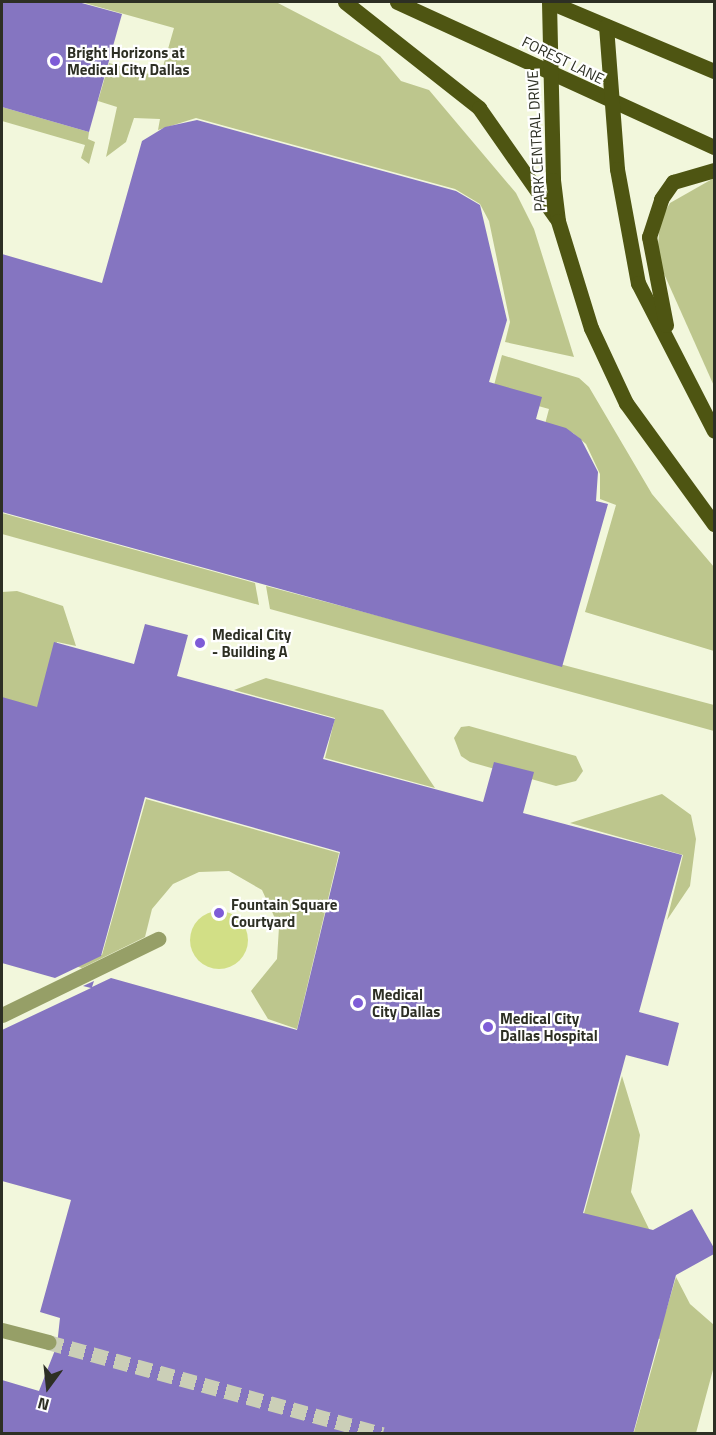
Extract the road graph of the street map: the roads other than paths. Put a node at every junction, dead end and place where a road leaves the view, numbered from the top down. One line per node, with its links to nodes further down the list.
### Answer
1 (345, 2): 10 (main road)
2 (397, 2): 6 (main road, FOREST LANE)
3 (549, 2): 4 (main road); 6 (main road, PARK CENTRAL DRIVE)
4 (606, 26): 5 (main road); 7 (main road)
5 (714, 72)
6 (550, 73): 7 (main road, FOREST LANE); 10 (main road, PARK CENTRAL DRIVE)
7 (614, 104): 8 (main road, FOREST LANE); 11 (main road)
8 (714, 147)
9 (714, 170): 11 (main road)
10 (558, 221): 13 (main road, PARK CENTRAL DRIVE)
11 (675, 363): 12 (main road)
12 (714, 431)
13 (714, 524)
14 (158, 939): 15 (lane)
15 (2, 1015)
16 (2, 1330): 17 (lane)
17 (48, 1342)

